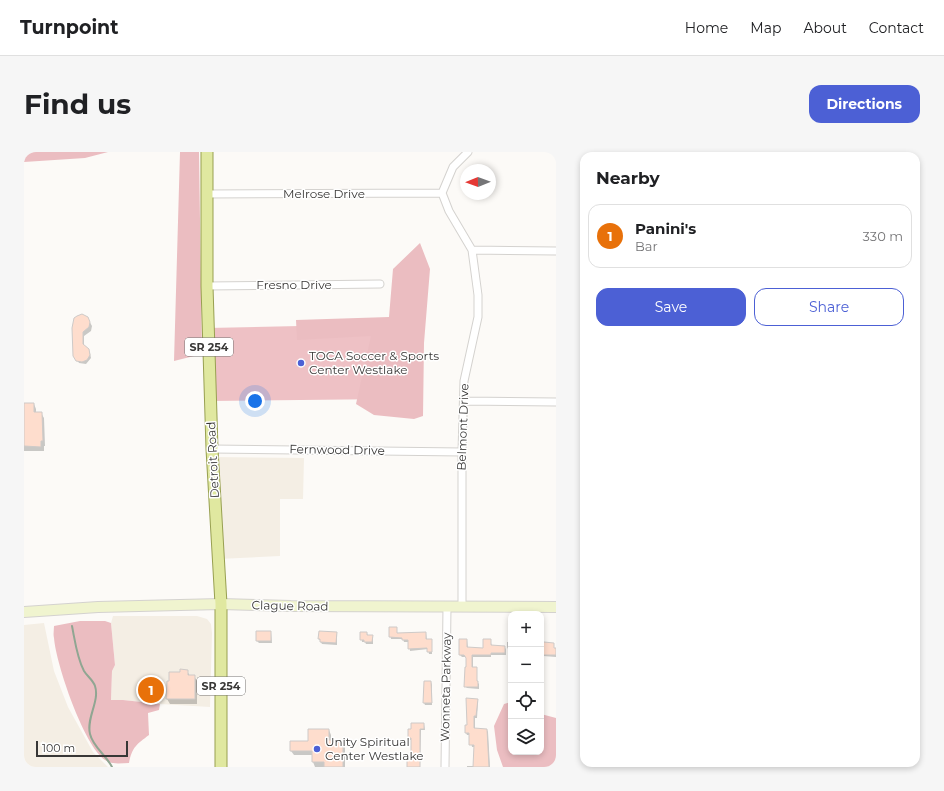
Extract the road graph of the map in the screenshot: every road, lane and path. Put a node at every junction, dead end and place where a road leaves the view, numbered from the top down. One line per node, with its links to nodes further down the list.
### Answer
1 (207, 152): 4 (main road, Detroit Road / SR 254)
2 (468, 152): 3 (street)
3 (442, 193): 4 (street, Melrose Drive); 5 (street)
4 (206, 194): 8 (main road, Detroit Road / SR 254)
5 (472, 250): 6 (street); 9 (street, Belmont Drive)
6 (556, 251)
7 (380, 284): 8 (street, Fresno Drive)
8 (207, 286): 11 (main road, Detroit Road / SR 254)
9 (464, 401): 10 (street); 12 (street, Belmont Drive)
10 (556, 402)
11 (212, 449): 12 (street, Fernwood Drive); 13 (main road, Detroit Road / SR 254)
12 (462, 452): 14 (street, Belmont Drive)
13 (220, 604): 15 (main road, Clague Road); 17 (main road, Clague Road); 18 (main road, Detroit Road / SR 254)
14 (462, 606): 15 (main road, Clague Road); 16 (main road, Clague Road)
15 (448, 607): 19 (street, Wonneta Parkway)
16 (556, 607)
17 (24, 612)
18 (221, 767)
19 (445, 767)

